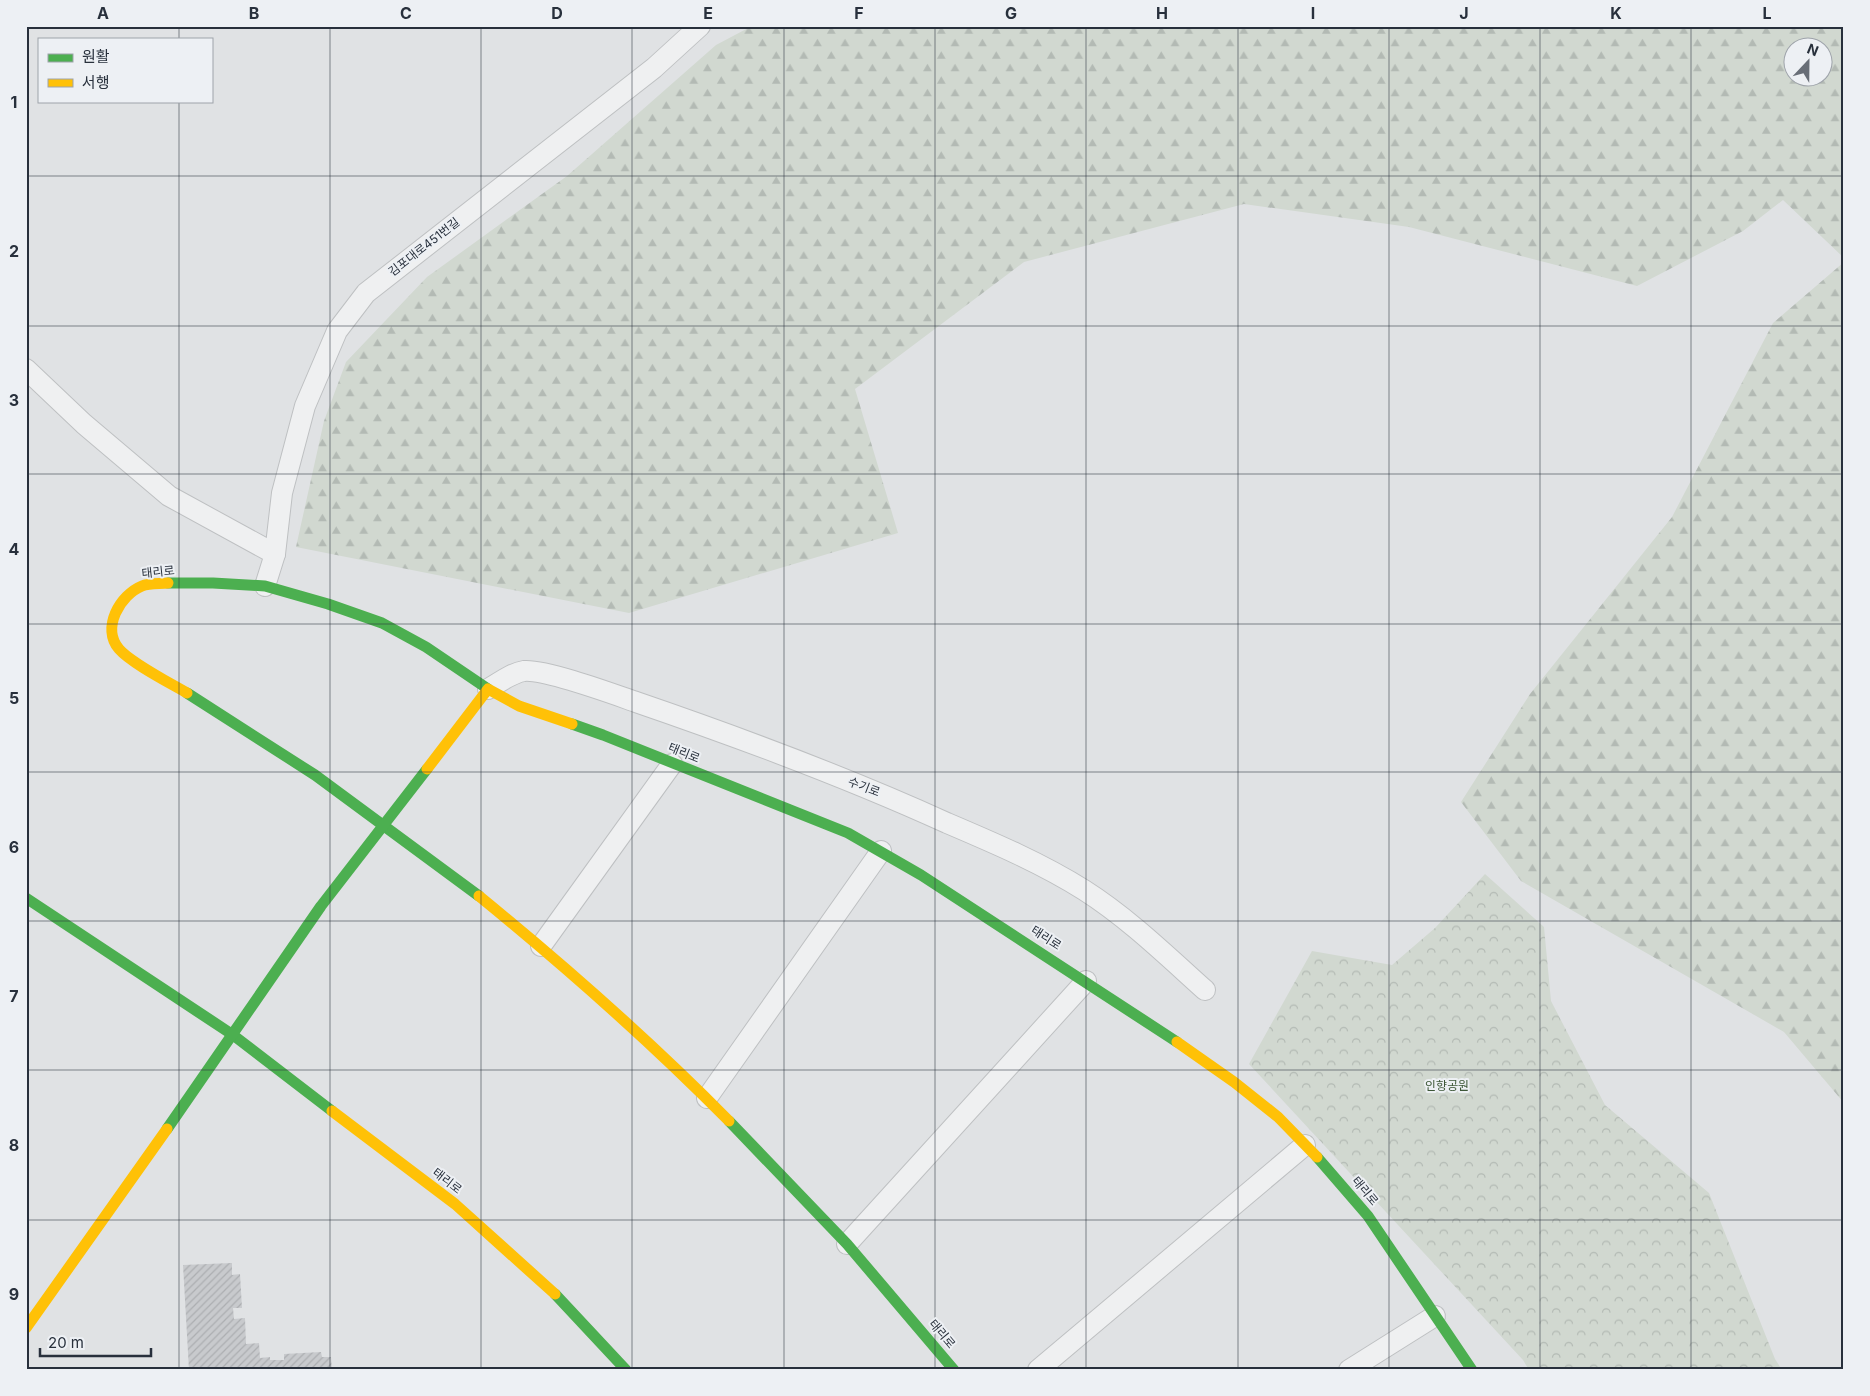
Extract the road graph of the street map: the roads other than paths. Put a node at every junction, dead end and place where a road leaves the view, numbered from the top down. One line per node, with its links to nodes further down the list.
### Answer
1 (700, 26): 3 (lane, 김포대로451번길)
2 (26, 369): 3 (lane)
3 (275, 554): 4 (lane, 김포대로451번길)
4 (265, 586): 5 (street, 태리로); 7 (street, 태리로)
5 (488, 689): 6 (street, 태리로); 7 (street); 12 (lane, 수기로)
6 (672, 764): 8 (street, 태리로); 10 (lane)
7 (384, 824): 10 (street, 태리로); 13 (street)
8 (881, 851): 11 (street, 태리로); 14 (lane)
9 (26, 898): 13 (street, 태리로)
10 (541, 946): 14 (street, 태리로)
11 (1086, 981): 15 (street, 태리로); 16 (lane)
12 (1205, 990)
13 (233, 1035): 18 (street); 19 (street, 태리로)
14 (707, 1098): 16 (street, 태리로)
15 (1305, 1145): 17 (street, 태리로); 21 (lane)
16 (847, 1244): 20 (street, 태리로)
17 (1435, 1316): 22 (lane); 23 (street, 태리로)
18 (26, 1328)
19 (626, 1370)
20 (954, 1370)
21 (1038, 1370)
22 (1350, 1370)
23 (1472, 1370)

